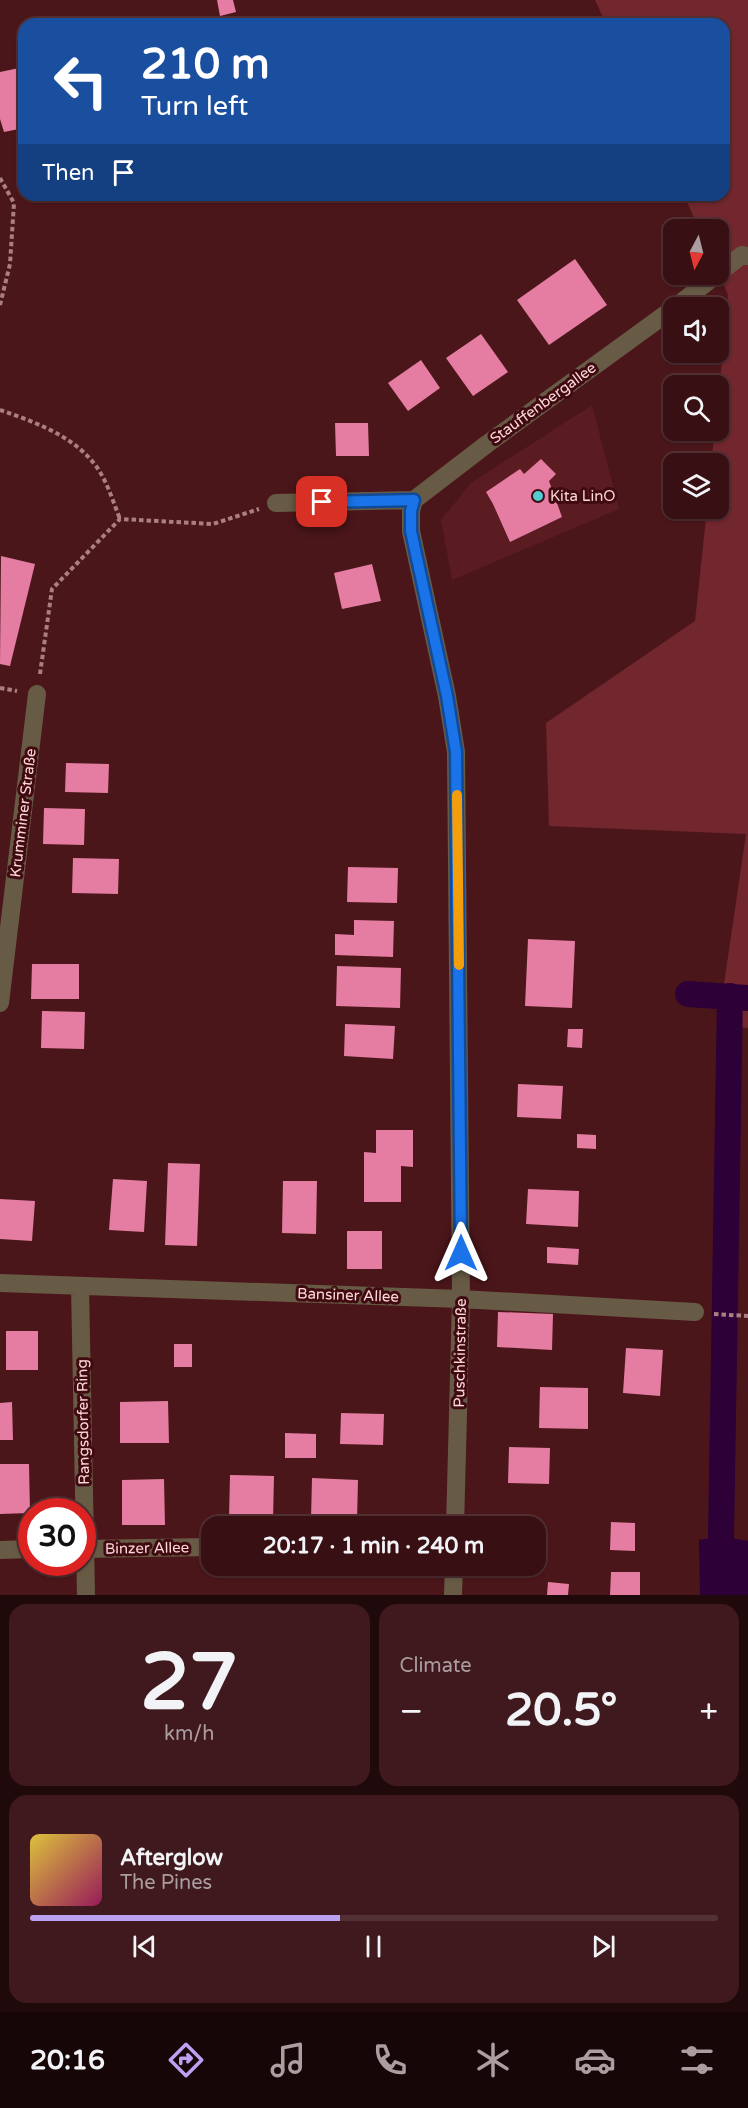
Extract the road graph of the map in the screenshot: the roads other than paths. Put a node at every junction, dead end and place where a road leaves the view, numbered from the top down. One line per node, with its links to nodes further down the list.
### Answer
1 (748, 256): 2 (street, Stauffenbergallee)
2 (688, 297)
3 (663, 316): 4 (street, Stauffenbergallee)
4 (414, 500): 5 (street); 10 (street, Puschkinstraße)
5 (276, 503)
6 (37, 694): 7 (street, Krumminer Straße)
7 (0, 1004)
8 (0, 1283): 9 (street, Bansiner Allee)
9 (80, 1286): 10 (street, Bansiner Allee); 12 (street, Rangsdorfer Ring)
10 (461, 1299): 11 (street, Bansiner Allee); 13 (street, Puschkinstraße)
11 (695, 1312)
12 (83, 1498)
13 (455, 1516)
14 (201, 1547): 16 (street, Binzer Allee)
15 (18, 1549): 17 (street)
16 (96, 1549)
17 (0, 1550)
18 (85, 1576): 20 (street, Rangsdorfer Ring)
19 (454, 1576): 21 (street)
20 (86, 1595)
21 (453, 1595)

